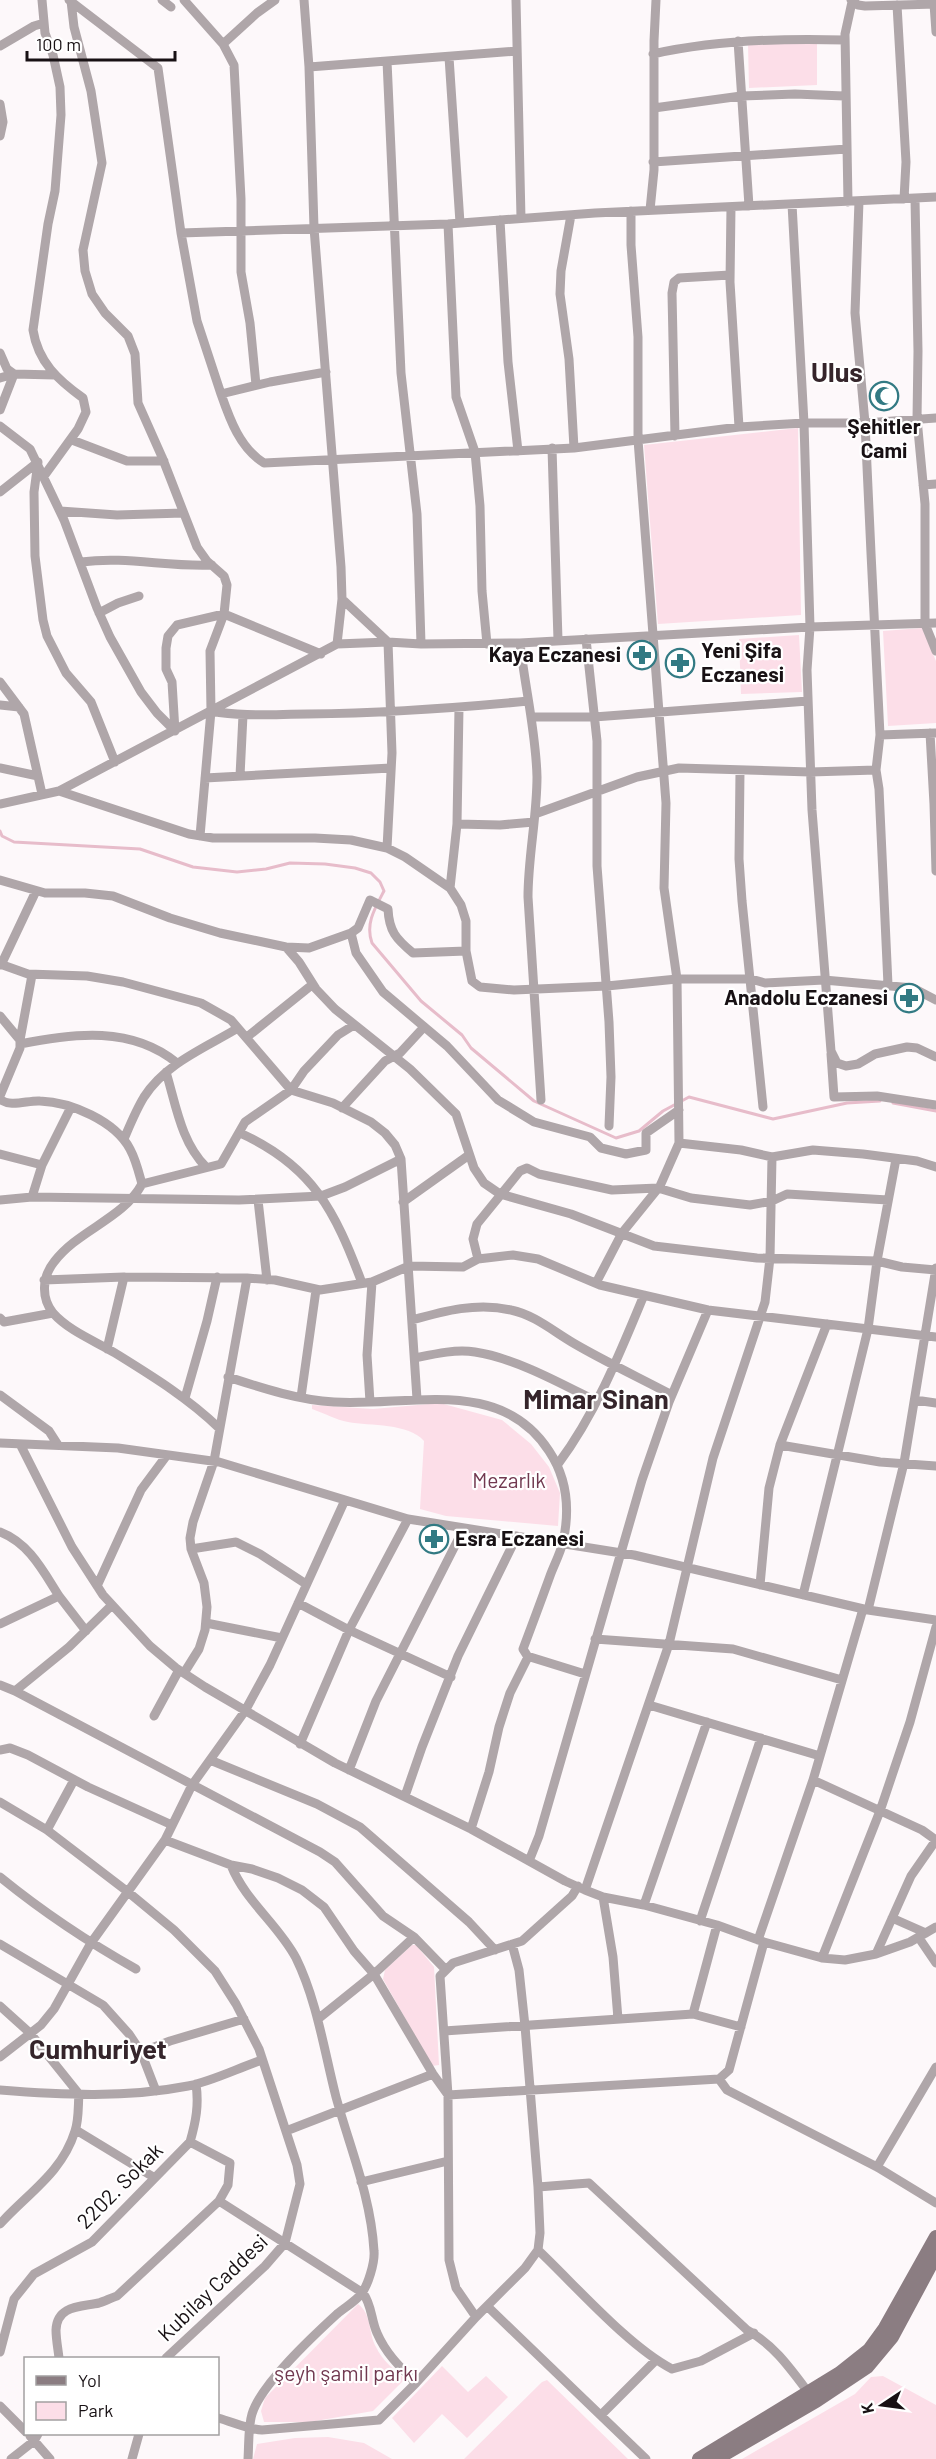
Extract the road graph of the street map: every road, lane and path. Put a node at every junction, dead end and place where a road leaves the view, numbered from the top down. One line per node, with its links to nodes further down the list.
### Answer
1 (42, 0): 13 (street)
2 (162, 0): 3 (street)
3 (171, 0)
4 (184, 0): 17 (street)
5 (275, 0): 17 (street)
6 (304, 0): 23 (street)
7 (516, 0): 19 (street)
8 (656, 0): 20 (street)
9 (70, 1): 50 (street); 75 (street)
10 (851, 1): 12 (street); 15 (street)
11 (933, 3): 12 (street); 14 (street)
12 (897, 5): 33 (street)
13 (44, 23): 18 (street); 55 (street)
14 (936, 32)
15 (845, 40): 16 (street); 25 (street)
16 (738, 41): 20 (street); 24 (street)
17 (223, 45): 49 (street)
18 (0, 46)
19 (517, 51): 21 (street); 43 (street)
20 (653, 54): 27 (street)
21 (449, 57): 22 (street); 45 (street)
22 (387, 61): 23 (street); 47 (street)
23 (309, 67): 48 (street)
24 (741, 96): 25 (street); 27 (street); 30 (street)
25 (844, 96): 29 (street)
26 (0, 104): 28 (street)
27 (654, 108): 31 (street)
28 (0, 136)
29 (848, 149): 30 (street); 36 (street)
30 (746, 157): 31 (street); 38 (street)
31 (654, 162): 40 (street)
32 (936, 197): 34 (street)
33 (904, 199): 34 (street); 35 (street)
34 (915, 199): 61 (street)
35 (859, 201): 36 (street); 63 (street)
36 (848, 202): 37 (street)
37 (792, 204): 38 (street); 62 (street)
38 (749, 206): 39 (street)
39 (731, 207): 40 (street); 51 (street)
40 (650, 210): 41 (street)
41 (631, 211): 42 (street); 68 (street)
42 (571, 214): 43 (street); 70 (street)
43 (521, 218): 44 (street)
44 (500, 220): 45 (street); 71 (street)
45 (460, 223): 46 (street)
46 (447, 224): 47 (street); 72 (street)
47 (394, 226): 48 (street); 73 (street)
48 (314, 228): 49 (street); 53 (street)
49 (241, 231): 50 (street); 57 (street)
50 (181, 232): 58 (street)
51 (730, 275): 65 (street); 66 (street)
52 (0, 353): 54 (street)
53 (326, 372): 57 (street); 74 (street)
54 (15, 374): 55 (street); 56 (street); 59 (street)
55 (55, 375): 67 (street)
56 (0, 378)
57 (256, 385): 58 (street)
58 (221, 394): 74 (street)
59 (0, 410)
60 (936, 418): 61 (street)
61 (917, 419): 63 (street); 79 (street)
62 (804, 423): 63 (street); 65 (street); 94 (street)
63 (865, 423): 93 (street)
64 (0, 426): 76 (street)
65 (739, 427): 66 (street)
66 (675, 436): 68 (street)
67 (72, 440): 75 (street); 77 (street)
68 (638, 440): 70 (street); 95 (street)
69 (552, 448): 70 (street); 71 (street); 97 (street)
70 (574, 448)
71 (518, 451): 72 (street)
72 (475, 452): 73 (street); 102 (street)
73 (410, 457): 74 (street); 101 (street)
74 (332, 458): 88 (street)
75 (164, 461): 82 (street)
76 (38, 462): 77 (street); 80 (street); 120 (street)
77 (44, 476): 81 (street)
78 (936, 484): 79 (street)
79 (923, 485): 84 (street)
80 (0, 492)
81 (60, 511): 82 (street); 85 (street)
82 (183, 513): 86 (street)
83 (936, 552): 84 (street)
84 (924, 553): 92 (street)
85 (81, 562): 86 (street); 89 (street)
86 (212, 565): 90 (street)
87 (139, 596): 89 (street)
88 (342, 599): 98 (street); 100 (street)
89 (99, 613): 117 (street)
90 (224, 614): 104 (street); 112 (street); 117 (street)
91 (936, 623): 92 (street)
92 (925, 624): 93 (street); 103 (street)
93 (874, 625): 94 (street); 119 (street)
94 (810, 627): 95 (street); 107 (street)
95 (652, 636): 96 (street); 111 (street)
96 (586, 639): 97 (street); 116 (street)
97 (558, 640): 99 (street)
98 (388, 642): 100 (street); 101 (street); 113 (street)
99 (520, 643): 102 (street); 106 (street)
100 (337, 644): 104 (street)
101 (421, 644): 102 (street)
102 (487, 644)
103 (936, 651)
104 (321, 654): 112 (street)
105 (0, 682): 109 (street)
106 (528, 701): 110 (street); 115 (street)
107 (808, 701): 111 (street); 126 (street)
108 (0, 705): 109 (street)
109 (19, 707): 127 (street)
110 (459, 708): 113 (street); 136 (street)
111 (659, 710): 116 (street); 124 (street)
112 (211, 711): 114 (street); 117 (street); 129 (street)
113 (391, 711): 114 (street); 122 (street)
114 (243, 715): 128 (street)
115 (531, 717): 116 (street); 135 (street)
116 (594, 717): 131 (street)
117 (175, 731): 120 (street)
118 (933, 733): 119 (street); 134 (street)
119 (880, 735): 123 (street)
120 (115, 762): 130 (street)
121 (0, 768): 127 (street)
122 (391, 768): 128 (street); 138 (street)
123 (876, 770): 126 (street); 152 (street)
124 (663, 771): 125 (street); 131 (street); 149 (street)
125 (740, 771): 126 (street); 148 (street)
126 (810, 772): 150 (street)
127 (38, 776): 132 (street)
128 (240, 776): 129 (street)
129 (205, 778): 137 (street)
130 (59, 791): 132 (street); 137 (street)
131 (596, 792): 135 (street); 153 (street)
132 (42, 794): 133 (street)
133 (3, 803)
134 (935, 804): 139 (street)
135 (534, 818): 136 (street); 154 (street)
136 (457, 824): 141 (street)
137 (200, 836): 138 (street)
138 (387, 848): 141 (street)
139 (936, 871)
140 (0, 880): 142 (street)
141 (450, 888): 145 (street)
142 (36, 891): 144 (street); 146 (street)
143 (351, 933): 144 (street); 145 (street); 158 (street)
144 (286, 947): 151 (street)
145 (466, 951): 154 (street)
146 (1, 964): 147 (street)
147 (32, 975): 159 (street); 161 (street)
148 (751, 979): 149 (street); 150 (street); 172 (street)
149 (677, 980): 153 (street); 174 (street)
150 (824, 980): 152 (street); 162 (street)
151 (313, 984): 157 (street); 160 (street)
152 (888, 985): 155 (street)
153 (606, 986): 154 (street); 175 (street)
154 (534, 989): 169 (street)
155 (936, 1000)
156 (0, 1016): 161 (street)
157 (354, 1025): 163 (street); 167 (street)
158 (424, 1027): 163 (street); 174 (street)
159 (238, 1028): 160 (street); 165 (street)
160 (247, 1037): 167 (street)
161 (20, 1042): 165 (street); 168 (street)
162 (831, 1051): 164 (street); 170 (street)
163 (393, 1057): 173 (street); 180 (street)
164 (936, 1057)
165 (177, 1063): 166 (street)
166 (166, 1072): 177 (street); 185 (street)
167 (291, 1090): 173 (street); 176 (street)
168 (0, 1098): 171 (street)
169 (541, 1100)
170 (936, 1106)
171 (71, 1107): 177 (street); 184 (street)
172 (763, 1107)
173 (342, 1108): 182 (street)
174 (679, 1109): 178 (street)
175 (609, 1126)
176 (240, 1133): 185 (street); 190 (street)
177 (124, 1139): 187 (street)
178 (680, 1143): 181 (street); 188 (street)
179 (0, 1154): 184 (street)
180 (469, 1155): 189 (street); 197 (street)
181 (772, 1157): 183 (street); 196 (street)
182 (400, 1159): 190 (street); 197 (street)
183 (896, 1159): 186 (street); 195 (street)
184 (42, 1165): 191 (street)
185 (206, 1167): 187 (street)
186 (936, 1167)
187 (142, 1184): 193 (street)
188 (658, 1188): 189 (street); 196 (street); 198 (street)
189 (500, 1194): 198 (street); 200 (street)
190 (321, 1196): 194 (street); 209 (street)
191 (32, 1197): 192 (street); 193 (street)
192 (2, 1199)
193 (134, 1199): 194 (street); 207 (street)
194 (258, 1200): 208 (street)
195 (888, 1200): 196 (street); 201 (street)
196 (772, 1201): 199 (street)
197 (403, 1202): 202 (street)
198 (622, 1233): 199 (street); 210 (street)
199 (770, 1258): 201 (street); 215 (street)
200 (478, 1259): 202 (street); 210 (street)
201 (877, 1261): 203 (street); 219 (street)
202 (409, 1266): 209 (street); 217 (street)
203 (936, 1269): 220 (street)
204 (124, 1277): 205 (street); 207 (street); 221 (street)
205 (217, 1277): 206 (street); 228 (street)
206 (247, 1278): 208 (street); 224 (street)
207 (44, 1280): 214 (street)
208 (267, 1280): 211 (street)
209 (367, 1283): 211 (street); 232 (street)
210 (596, 1283): 212 (street)
211 (316, 1290): 227 (street)
212 (644, 1295): 213 (street); 223 (street)
213 (708, 1310): 215 (street); 226 (street)
214 (53, 1313): 216 (street); 221 (street)
215 (759, 1317): 218 (street); 253 (street)
216 (0, 1318)
217 (411, 1320): 222 (street); 223 (street)
218 (827, 1324): 219 (street); 238 (street)
219 (868, 1329): 220 (street); 240 (street)
220 (931, 1337): 230 (street)
221 (107, 1349): 228 (street)
222 (415, 1358): 229 (street); 231 (street)
223 (616, 1365): 226 (street); 231 (street)
224 (228, 1377): 227 (street); 234 (street)
225 (0, 1395): 237 (street)
226 (672, 1395): 252 (street)
227 (301, 1397): 232 (street)
228 (185, 1398): 234 (street)
229 (417, 1399): 232 (street); 243 (street)
230 (915, 1400): 233 (street); 242 (street)
231 (596, 1401): 243 (street)
232 (370, 1402)
233 (936, 1403)
234 (219, 1428): 241 (street)
235 (0, 1443): 236 (street)
236 (20, 1444): 237 (street); 256 (street)
237 (58, 1445): 239 (street)
238 (780, 1445): 240 (street); 255 (street)
239 (167, 1455): 241 (street); 256 (street)
240 (838, 1455): 242 (street); 257 (street)
241 (214, 1461): 245 (street); 251 (street)
242 (904, 1463): 244 (street); 261 (street)
243 (558, 1464): 250 (street)
244 (936, 1466)
245 (345, 1500): 246 (street); 254 (street)
246 (408, 1519): 247 (street); 266 (street)
247 (464, 1528): 249 (street); 271 (street)
248 (0, 1532): 258 (street)
249 (517, 1536): 250 (street); 275 (street)
250 (562, 1543): 252 (street); 272 (street)
251 (191, 1549): 254 (street); 263 (street)
252 (621, 1553): 253 (street); 269 (street)
253 (688, 1567): 255 (street); 270 (street)
254 (306, 1584): 259 (street)
255 (760, 1585): 257 (street)
256 (98, 1586): 260 (street)
257 (803, 1595): 261 (street)
258 (59, 1596): 264 (street); 267 (street)
259 (298, 1603): 266 (street); 268 (street)
260 (112, 1605): 267 (street); 273 (street)
261 (866, 1610): 262 (street); 276 (street)
262 (936, 1620)
263 (206, 1623): 268 (street); 273 (street)
264 (0, 1624)
265 (936, 1627): 294 (street)
266 (349, 1630): 271 (street); 284 (street)
267 (86, 1631): 278 (street)
268 (282, 1638): 280 (street)
269 (595, 1639): 270 (street); 274 (street)
270 (669, 1644): 276 (street); 279 (street)
271 (399, 1653): 275 (street); 288 (street)
272 (527, 1656): 274 (street); 296 (street)
273 (182, 1672): 280 (street); 281 (street)
274 (585, 1674): 300 (street)
275 (451, 1677): 292 (street)
276 (842, 1680): 286 (street)
277 (0, 1685): 278 (street)
278 (15, 1691): 291 (street)
279 (649, 1705): 282 (street); 303 (street)
280 (245, 1711): 284 (street); 287 (street)
281 (154, 1716)
282 (707, 1722): 283 (street); 306 (street)
283 (761, 1738): 286 (street); 308 (street)
284 (300, 1744): 288 (street)
285 (0, 1750): 289 (street)
286 (820, 1756): 290 (street)
287 (210, 1760): 291 (street); 317 (street)
288 (349, 1770): 292 (street)
289 (74, 1780): 295 (street); 297 (street)
290 (813, 1780): 294 (street); 313 (street)
291 (192, 1785): 295 (street); 312 (street)
292 (405, 1796): 296 (street)
293 (0, 1802): 297 (street)
294 (880, 1811): 299 (street); 319 (street)
295 (172, 1825): 298 (street)
296 (471, 1829): 300 (street)
297 (46, 1830): 304 (street)
298 (165, 1839): 301 (street); 304 (street)
299 (936, 1840): 307 (street)
300 (529, 1862): 303 (street)
301 (231, 1865): 323 (street); 328 (street)
302 (0, 1877): 314 (street)
303 (582, 1888): 305 (street); 316 (street)
304 (128, 1892): 314 (street); 327 (street)
305 (603, 1897): 306 (street); 329 (street)
306 (644, 1905): 308 (street)
307 (892, 1918): 311 (street); 318 (street)
308 (700, 1921): 309 (street)
309 (717, 1925): 313 (street); 326 (street)
310 (936, 1927): 311 (street)
311 (922, 1936): 318 (street); 320 (street)
312 (414, 1937): 322 (street); 323 (street)
313 (761, 1941): 319 (street); 331 (street)
314 (91, 1943): 321 (street); 324 (street)
315 (0, 1944): 324 (street)
316 (512, 1944): 317 (street); 330 (street)
317 (495, 1950): 322 (street)
318 (876, 1954): 319 (street)
319 (822, 1958)
320 (936, 1963)
321 (136, 1969)
322 (446, 1970): 332 (street)
323 (374, 1974): 328 (street); 338 (street)
324 (67, 1985): 333 (street); 334 (street)
325 (0, 2006): 333 (street)
326 (693, 2014): 329 (street); 331 (street)
327 (244, 2019): 334 (street); 336 (street)
328 (318, 2019): 346 (street)
329 (618, 2019): 330 (street)
330 (525, 2026): 332 (street); 342 (street)
331 (741, 2027): 339 (street)
332 (444, 2031): 345 (street)
333 (30, 2033): 335 (street); 344 (street)
334 (141, 2052): 343 (street)
335 (0, 2057)
336 (262, 2060): 340 (street); 348 (street)
337 (936, 2067): 351 (street)
338 (433, 2074): 345 (street); 346 (street)
339 (719, 2079): 342 (street); 351 (street)
340 (195, 2084): 343 (street); 349 (street, 2202. Sokak)
341 (0, 2090): 344 (street)
342 (530, 2090): 345 (street); 354 (street)
343 (156, 2091): 344 (street)
344 (79, 2094): 347 (street)
345 (448, 2095): 350 (street)
346 (341, 2111): 348 (street); 353 (street)
347 (76, 2130): 352 (street); 357 (street)
348 (286, 2131): 359 (street)
349 (190, 2142): 352 (street, 2202. Sokak); 355 (street)
350 (448, 2161): 353 (street); 364 (street)
351 (877, 2167): 356 (street)
352 (155, 2178): 366 (street, 2202. Sokak)
353 (361, 2182): 362 (street)
354 (538, 2187): 360 (street); 365 (street)
355 (219, 2201): 359 (street); 367 (street)
356 (936, 2203)
357 (2, 2219)
358 (936, 2237): 371 (main road)
359 (285, 2243): 362 (street); 368 (street, Kubilay Caddesi)
360 (538, 2250): 363 (street); 369 (street)
361 (936, 2255): 385 (main road)
362 (363, 2293): 370 (street); 376 (street)
363 (487, 2306): 364 (street); 373 (street)
364 (476, 2317): 370 (street)
365 (754, 2333): 369 (street); 371 (street)
366 (0, 2352)
367 (59, 2357)
368 (167, 2357)
369 (656, 2360): 373 (street)
370 (416, 2383): 376 (street)
371 (808, 2392): 384 (main road)
372 (0, 2406): 375 (street)
373 (601, 2415): 383 (street)
374 (219, 2418): 376 (street)
375 (24, 2428)
376 (250, 2429): 382 (street)
377 (31, 2435): 379 (street); 380 (street)
378 (138, 2435): 381 (street)
379 (11, 2459)
380 (50, 2459)
381 (132, 2459)
382 (248, 2459)
383 (646, 2459)
384 (699, 2459)
385 (716, 2459)

